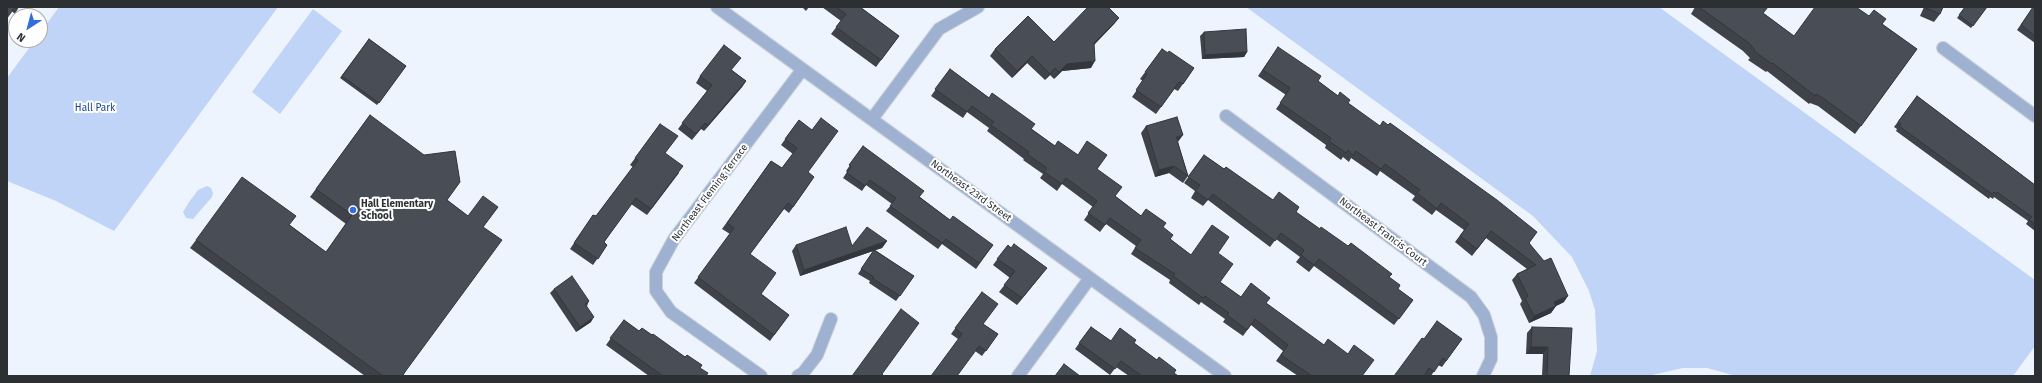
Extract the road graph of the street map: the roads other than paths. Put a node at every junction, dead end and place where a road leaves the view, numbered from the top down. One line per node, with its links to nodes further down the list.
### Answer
1 (717, 7): 4 (street, Northeast 23rd Street)
2 (978, 7): 7 (street)
3 (1943, 48): 6 (street)
4 (802, 70): 7 (street, Northeast 23rd Street); 10 (street, Northeast Fleming Terrace)
5 (1226, 116): 14 (street, Northeast Francis Court)
6 (2035, 116)
7 (872, 119): 8 (street, Northeast 23rd Street)
8 (1090, 278): 12 (street); 13 (street, Northeast 23rd Street)
9 (831, 319): 11 (street)
10 (761, 376)
11 (798, 376)
12 (1018, 376)
13 (1225, 376)
14 (1483, 376)

